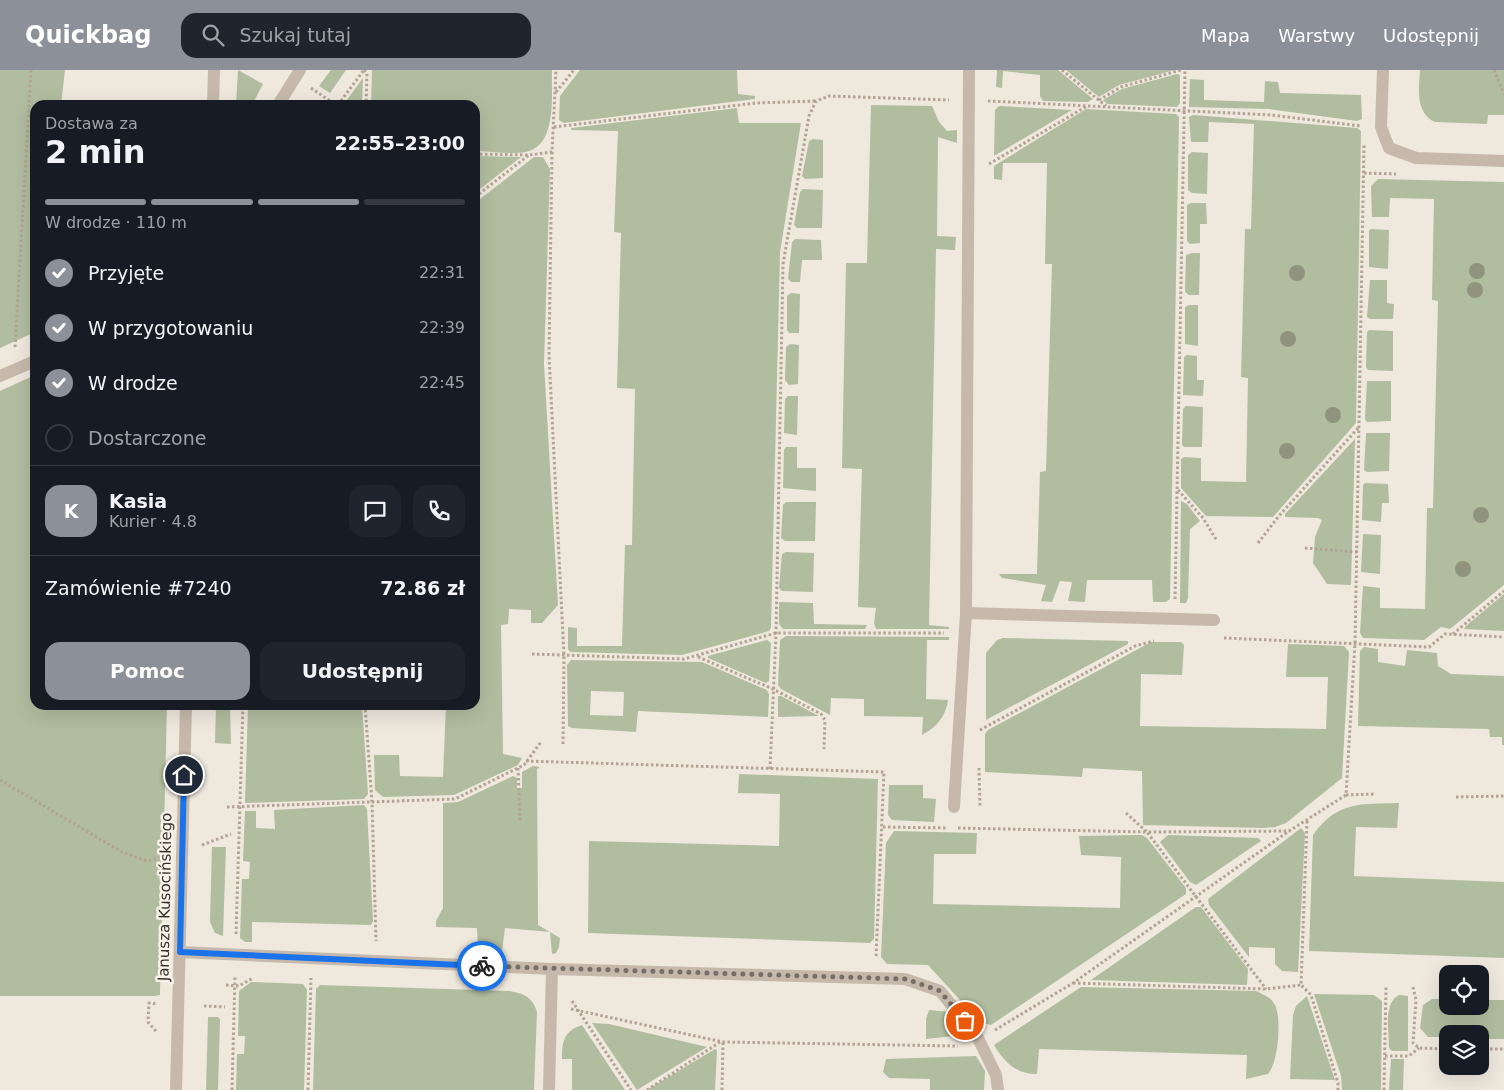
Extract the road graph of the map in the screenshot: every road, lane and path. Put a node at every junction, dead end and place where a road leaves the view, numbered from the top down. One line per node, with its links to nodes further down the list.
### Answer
1 (31, 70): 38 (path)
2 (214, 70): 16 (street)
3 (300, 70): 17 (street)
4 (364, 70): 19 (path); 20 (path)
5 (556, 70): 14 (path)
6 (574, 70): 14 (path)
7 (969, 70): 23 (street)
8 (1062, 70): 21 (path)
9 (1181, 70): 21 (path)
10 (1185, 70): 26 (path)
11 (1384, 70): 30 (street)
12 (1494, 70): 15 (path)
13 (312, 89): 18 (path)
14 (556, 92): 28 (path)
15 (1504, 94)
16 (212, 100)
17 (281, 100)
18 (329, 100)
19 (341, 100)
20 (366, 100)
21 (1099, 100): 25 (path)
22 (816, 101): 23 (path); 28 (path); 50 (path)
23 (970, 101): 24 (path); 47 (street)
24 (1087, 106): 25 (path); 35 (path)
25 (1106, 106): 26 (path)
26 (1184, 110): 29 (path); 41 (path)
27 (1365, 118): 29 (path)
28 (554, 127): 31 (path)
29 (1364, 127): 30 (path); 40 (path)
30 (1381, 127): 34 (street)
31 (552, 152): 33 (path); 57 (path)
32 (480, 154): 33 (path)
33 (529, 155): 36 (path)
34 (1504, 161)
35 (989, 164)
36 (480, 193)
37 (30, 362): 38 (street)
38 (14, 370): 39 (street)
39 (0, 376)
40 (1359, 427): 43 (path); 45 (path)
41 (1177, 489): 42 (path); 48 (path)
42 (1217, 541)
43 (1258, 543)
44 (1305, 548): 45 (path)
45 (1357, 552): 55 (path)
46 (1504, 590): 52 (path)
47 (966, 613): 48 (street); 51 (street)
48 (1175, 619): 49 (street); 63 (path)
49 (1214, 620)
50 (776, 633): 51 (path); 58 (path); 59 (path)
51 (966, 633): 63 (street)
52 (1452, 634): 53 (path); 55 (path)
53 (1504, 637)
54 (1223, 638): 55 (path)
55 (1354, 643): 72 (path)
56 (532, 654): 57 (path)
57 (564, 656): 58 (path); 65 (path)
58 (698, 656): 59 (path)
59 (774, 689): 66 (path); 69 (path)
60 (186, 710): 85 (street, Janusza Kusocińskiego)
61 (243, 710): 78 (path)
62 (366, 710): 75 (path)
63 (958, 741): 77 (street)
64 (541, 742): 67 (path)
65 (563, 745)
66 (824, 749)
67 (526, 761): 68 (path); 69 (path)
68 (518, 768): 75 (path); 80 (path)
69 (770, 769): 82 (path)
70 (0, 780): 85 (path)
71 (1374, 794): 72 (path)
72 (1346, 795): 81 (path)
73 (1504, 796): 74 (path)
74 (1456, 797)
75 (372, 802): 78 (path); 89 (path)
76 (227, 807): 78 (path)
77 (954, 807)
78 (240, 808): 87 (path)
79 (1126, 813): 83 (path)
80 (520, 821)
81 (1307, 821): 83 (path); 93 (path)
82 (883, 827): 83 (path); 91 (path)
83 (1147, 832): 96 (path)
84 (231, 834): 85 (path)
85 (182, 852): 86 (street, Janusza Kusocińskiego)
86 (180, 952): 87 (street); 105 (street, Janusza Kusocińskiego)
87 (236, 954): 88 (street); 106 (path)
88 (312, 958): 89 (street); 107 (path)
89 (377, 961): 90 (street)
90 (552, 969): 91 (street); 108 (street)
91 (876, 978): 112 (street)
92 (1072, 983): 96 (path)
93 (1301, 985): 96 (path); 113 (path)
94 (1386, 987): 104 (path)
95 (1413, 987): 100 (path)
96 (1266, 989)
97 (571, 998): 109 (path)
98 (204, 1006): 99 (path)
99 (225, 1007)
100 (1420, 1048): 101 (path); 104 (path)
101 (1439, 1049)
102 (1489, 1049): 103 (path)
103 (1504, 1049)
104 (1385, 1056): 114 (path)
105 (176, 1090)
106 (232, 1090)
107 (308, 1090)
108 (549, 1090)
109 (631, 1090)
110 (647, 1090): 111 (path)
111 (722, 1090)
112 (998, 1090)
113 (1338, 1090)
114 (1384, 1090)

